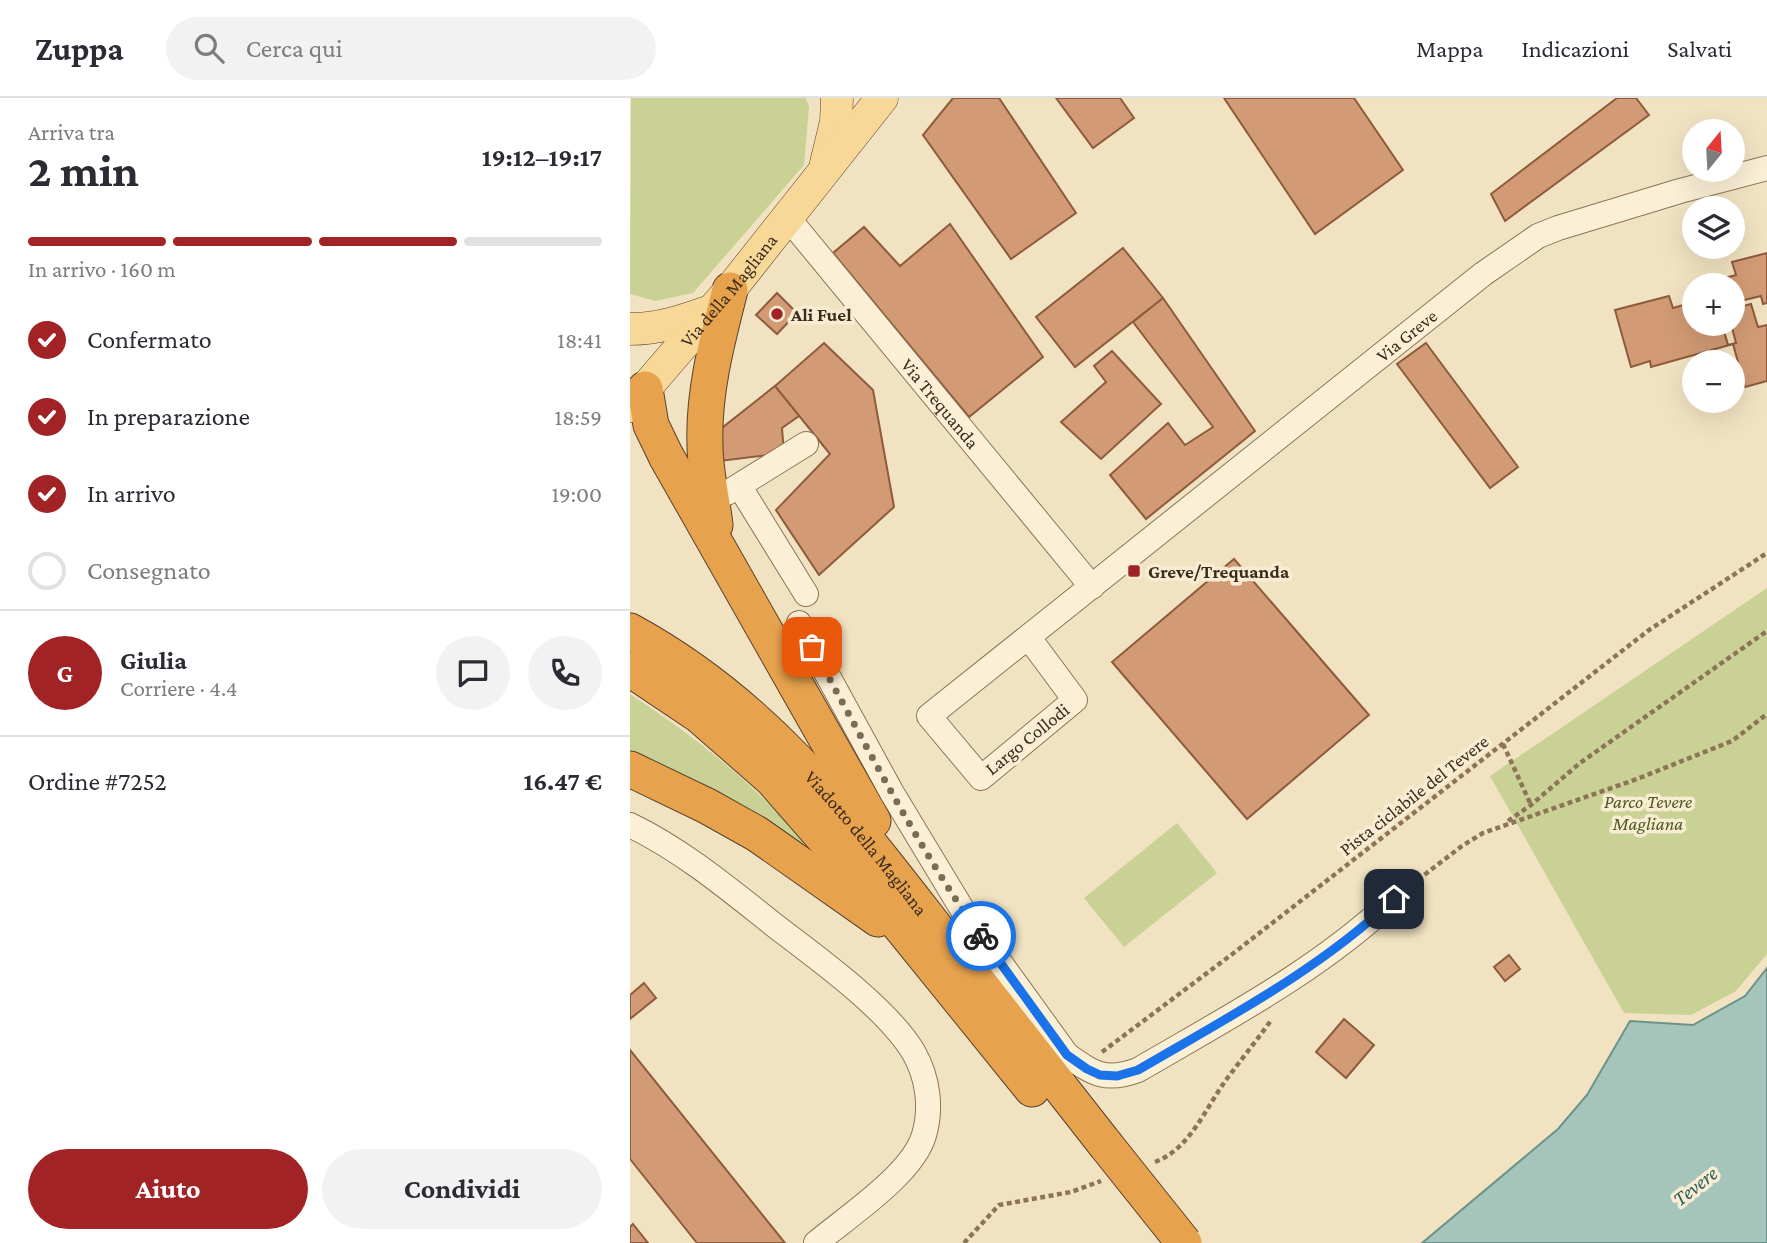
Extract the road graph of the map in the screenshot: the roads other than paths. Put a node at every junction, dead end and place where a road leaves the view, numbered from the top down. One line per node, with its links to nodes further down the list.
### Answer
1 (837, 98): 4 (main road, Via della Magliana)
2 (883, 98): 4 (main road, Via della Magliana)
3 (1767, 168): 12 (street, Via Greve)
4 (824, 172): 5 (main road, Via della Magliana)
5 (788, 218): 6 (main road, Via della Magliana); 12 (street, Via Trequanda)
6 (722, 300): 7 (main road); 8 (main road, Via della Magliana); 10 (highway)
7 (630, 329)
8 (637, 398): 11 (highway)
9 (806, 444): 10 (street)
10 (725, 494): 11 (highway); 13 (street)
11 (717, 543): 22 (highway)
12 (1092, 587): 16 (street, Largo Collodi)
13 (806, 594)
14 (799, 622): 23 (street)
15 (630, 631): 18 (highway)
16 (1029, 638): 16 (street, Largo Collodi)
17 (630, 670): 18 (highway)
18 (735, 723): 22 (highway, Viadotto della Magliana)
19 (630, 769): 22 (highway)
20 (630, 825): 25 (street)
21 (1394, 899): 23 (street)
22 (917, 926): 23 (highway, Viadotto della Magliana); 24 (highway, Viadotto della Magliana)
23 (1067, 1065): 24 (highway, Viadotto della Magliana)
24 (1096, 1152): 26 (highway); 27 (highway, bridge)
25 (816, 1243)
26 (1155, 1243)
27 (1184, 1243)

